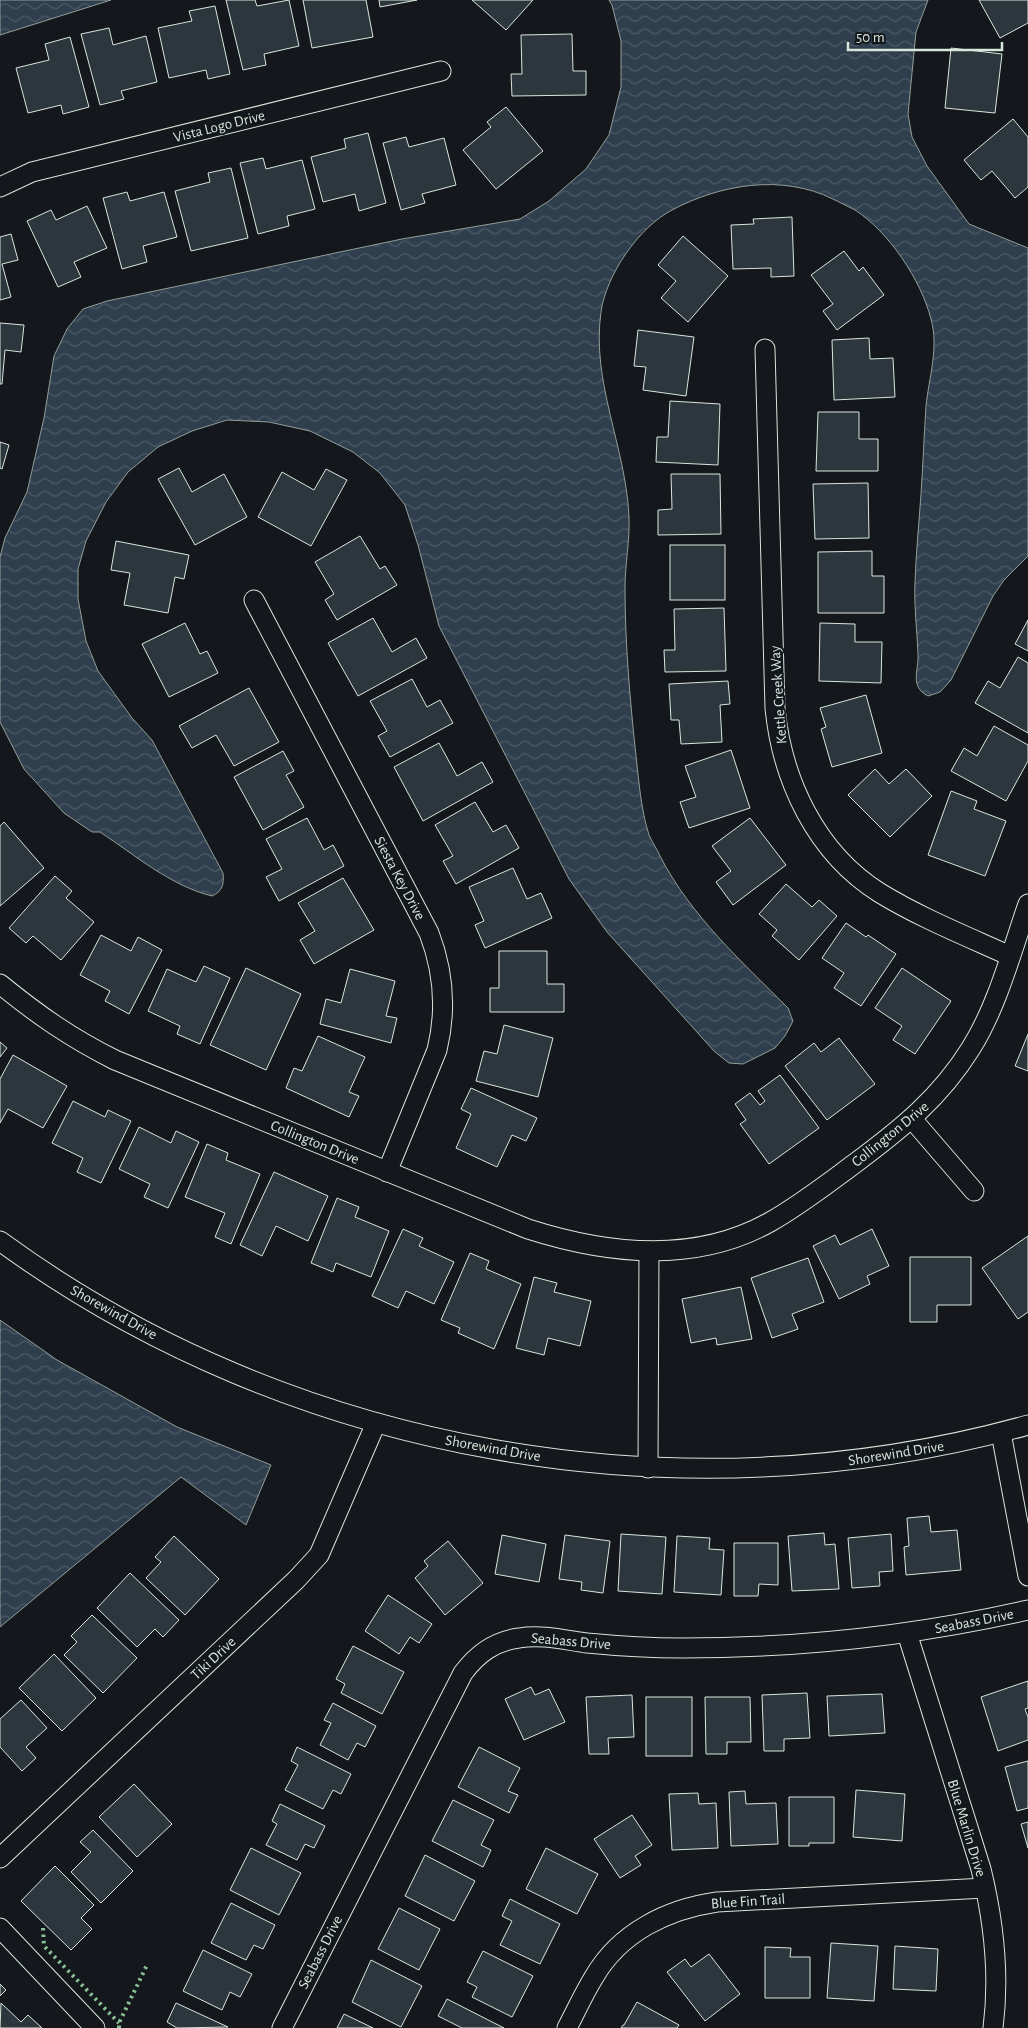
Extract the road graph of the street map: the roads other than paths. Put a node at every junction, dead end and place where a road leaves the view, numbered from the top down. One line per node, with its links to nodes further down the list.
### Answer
1 (441, 71): 2 (street, Vista Logo Drive)
2 (0, 186)
3 (765, 349): 6 (street, Kettle Creek Way)
4 (254, 600): 9 (street, Siesta Key Drive)
5 (1028, 904): 6 (street, Collington Drive)
6 (1010, 956): 8 (street, Collington Drive)
7 (0, 984): 9 (street, Collington Drive)
8 (912, 1120): 10 (street); 12 (street, Collington Drive)
9 (387, 1172): 12 (street, Collington Drive)
10 (974, 1191)
11 (0, 1241): 13 (street, Shorewind Drive)
12 (649, 1251): 16 (street)
13 (376, 1423): 16 (street, Shorewind Drive); 20 (street, Tiki Drive)
14 (1028, 1425): 15 (street, Shorewind Drive)
15 (1001, 1433): 16 (street, Shorewind Drive); 17 (street)
16 (648, 1468)
17 (1028, 1576)
18 (1028, 1610): 19 (street, Seabass Drive)
19 (907, 1633): 21 (street, Blue Marlin Drive); 24 (street, Seabass Drive)
20 (0, 1858)
21 (985, 1888): 25 (street, Blue Fin Trail); 26 (street, Blue Marlin Drive)
22 (0, 1928): 23 (street)
23 (95, 2028)
24 (282, 2028)
25 (567, 2028)
26 (993, 2028)

